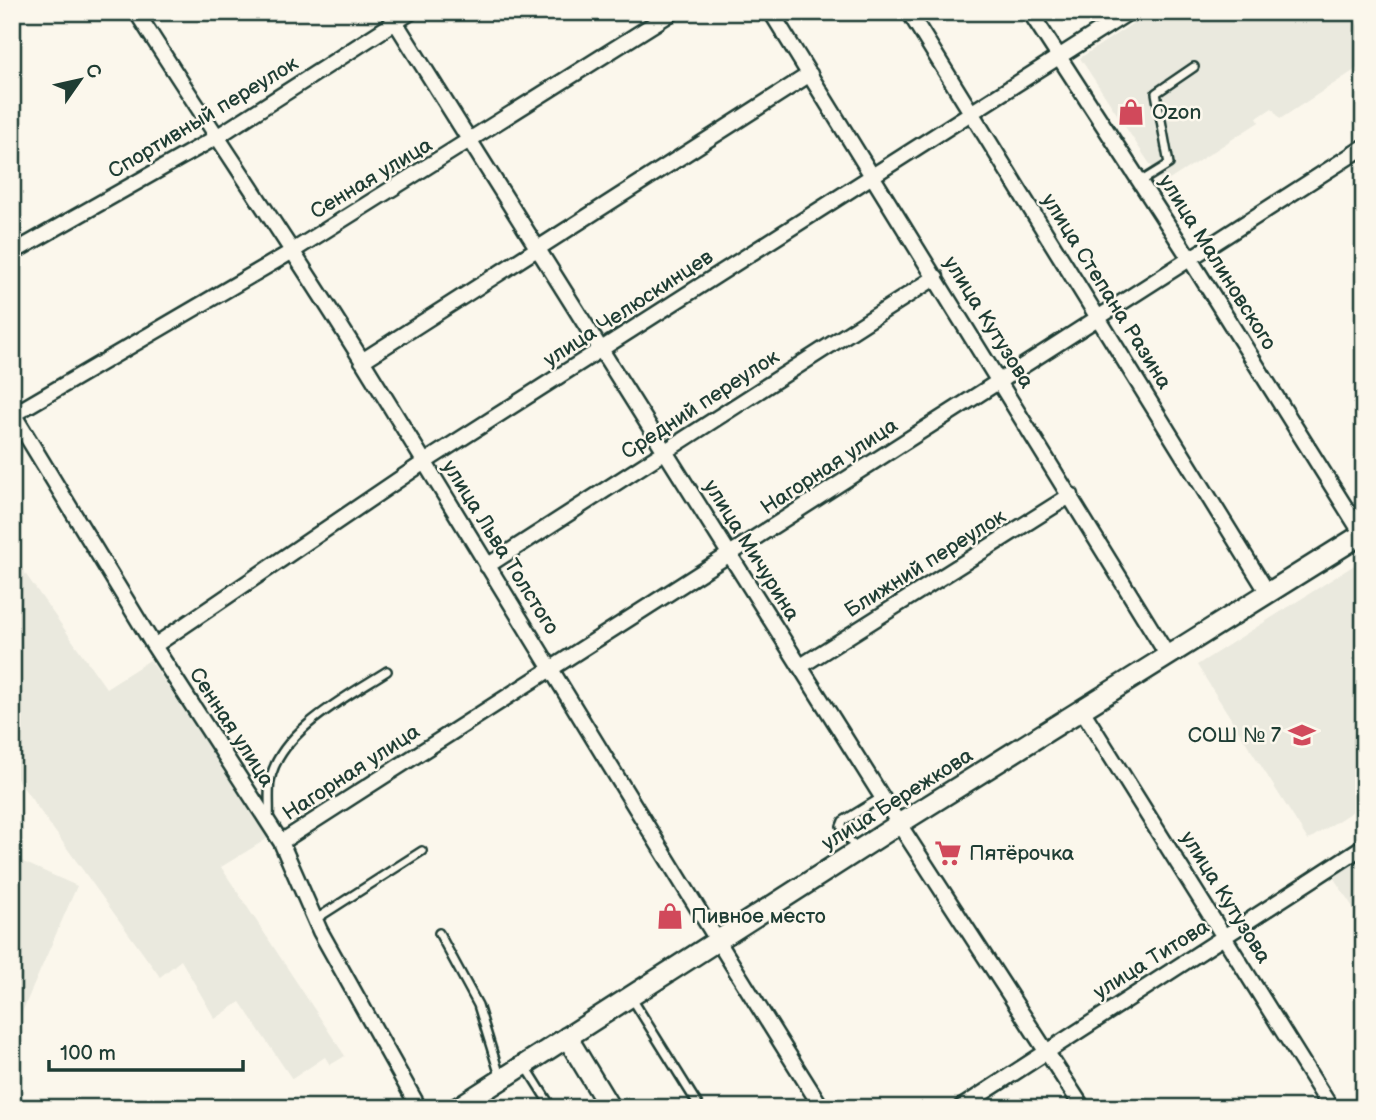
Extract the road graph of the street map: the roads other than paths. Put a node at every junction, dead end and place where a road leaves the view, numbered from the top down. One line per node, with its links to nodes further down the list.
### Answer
1 (411, 12): 8 (street, Спортивный переулок)
2 (673, 12): 14 (street, Сенная улица)
3 (771, 12): 11 (street, улица Кутузова)
4 (909, 12): 12 (street, улица Степана Разина)
5 (1030, 12): 9 (street, улица Малиновского)
6 (1129, 12): 9 (street, улица Челюскинцев)
7 (137, 13): 13 (street, улица Льва Толстого)
8 (393, 17): 13 (street, Спортивный переулок); 14 (street, улица Мичурина)
9 (1059, 56): 12 (street, улица Челюскинцев); 17 (street, улица Малиновского)
10 (1194, 67): 17 (lane)
11 (810, 74): 16 (street, улица Кутузова); 18 (street)
12 (971, 112): 16 (street, улица Челюскинцев); 23 (street, улица Степана Разина)
13 (215, 138): 19 (street, улица Льва Толстого); 20 (street, Спортивный переулок)
14 (473, 141): 18 (street, улица Мичурина); 19 (street, Сенная улица)
15 (1364, 147): 21 (street, Нагорная улица)
16 (873, 175): 22 (street, улица Кутузова); 24 (street, улица Челюскинцев)
17 (1140, 182): 21 (street, улица Малиновского)
18 (539, 247): 24 (street, улица Мичурина); 25 (street)
19 (291, 252): 25 (street, улица Льва Толстого); 27 (street, Сенная улица)
20 (12, 253)
21 (1190, 259): 23 (street, Нагорная улица); 31 (street, улица Малиновского)
22 (936, 276): 26 (street, улица Кутузова); 28 (street, Средний переулок)
23 (1099, 318): 26 (street, Нагорная улица); 34 (street, улица Степана Разина)
24 (601, 351): 28 (street, улица Мичурина); 29 (street, улица Челюскинцев)
25 (362, 361): 29 (street, улица Льва Толстого)
26 (1000, 381): 30 (street, улица Кутузова); 32 (street, Нагорная улица)
27 (13, 413): 35 (street, Сенная улица)
28 (665, 451): 32 (street, улица Мичурина); 33 (street, Средний переулок)
29 (423, 463): 33 (street, улица Льва Толстого); 35 (street, улица Челюскинцев)
30 (1071, 495): 36 (street, улица Кутузова); 37 (street, Ближний переулок)
31 (1363, 535): 34 (street, улица Бережкова)
32 (729, 555): 37 (street, улица Мичурина); 38 (street, Нагорная улица)
33 (487, 566): 38 (street, улица Льва Толстого)
34 (1268, 593): 36 (street, улица Бережкова)
35 (155, 646): 42 (street, Сенная улица)
36 (1168, 656): 40 (street, улица Бережкова)
37 (801, 666): 41 (street, улица Мичурина)
38 (552, 668): 44 (street, Нагорная улица); 51 (street, улица Льва Толстого)
39 (387, 670): 42 (lane)
40 (1082, 710): 43 (street, улица Бережкова); 50 (street, улица Кутузова)
41 (882, 797): 43 (street, улица Мичурина); 47 (lane)
42 (269, 824): 44 (street, Сенная улица)
43 (899, 824): 47 (street, улица Бережкова); 54 (street, улица Мичурина)
44 (281, 842): 48 (street, Сенная улица)
45 (1364, 846): 50 (street, улица Титова)
46 (422, 851): 48 (lane)
47 (856, 852): 51 (street, улица Бережкова)
48 (315, 920): 57 (street, Сенная улица)
49 (439, 933): 56 (lane)
50 (1226, 936): 54 (street, улица Титова); 65 (street, улица Кутузова)
51 (717, 942): 52 (street, улица Бережкова); 62 (street, улица Льва Толстого)
52 (631, 997): 53 (street, улица Бережкова); 61 (lane)
53 (567, 1037): 55 (street, улица Бережкова); 60 (street)
54 (1046, 1050): 63 (street, улица Титова); 64 (street, улица Мичурина)
55 (525, 1064): 56 (street, улица Бережкова); 59 (lane)
56 (501, 1080): 58 (street, улица Бережкова)
57 (419, 1108)
58 (457, 1108)
59 (552, 1108)
60 (610, 1108)
61 (700, 1108)
62 (822, 1108)
63 (960, 1108)
64 (1083, 1108)
65 (1331, 1108)

